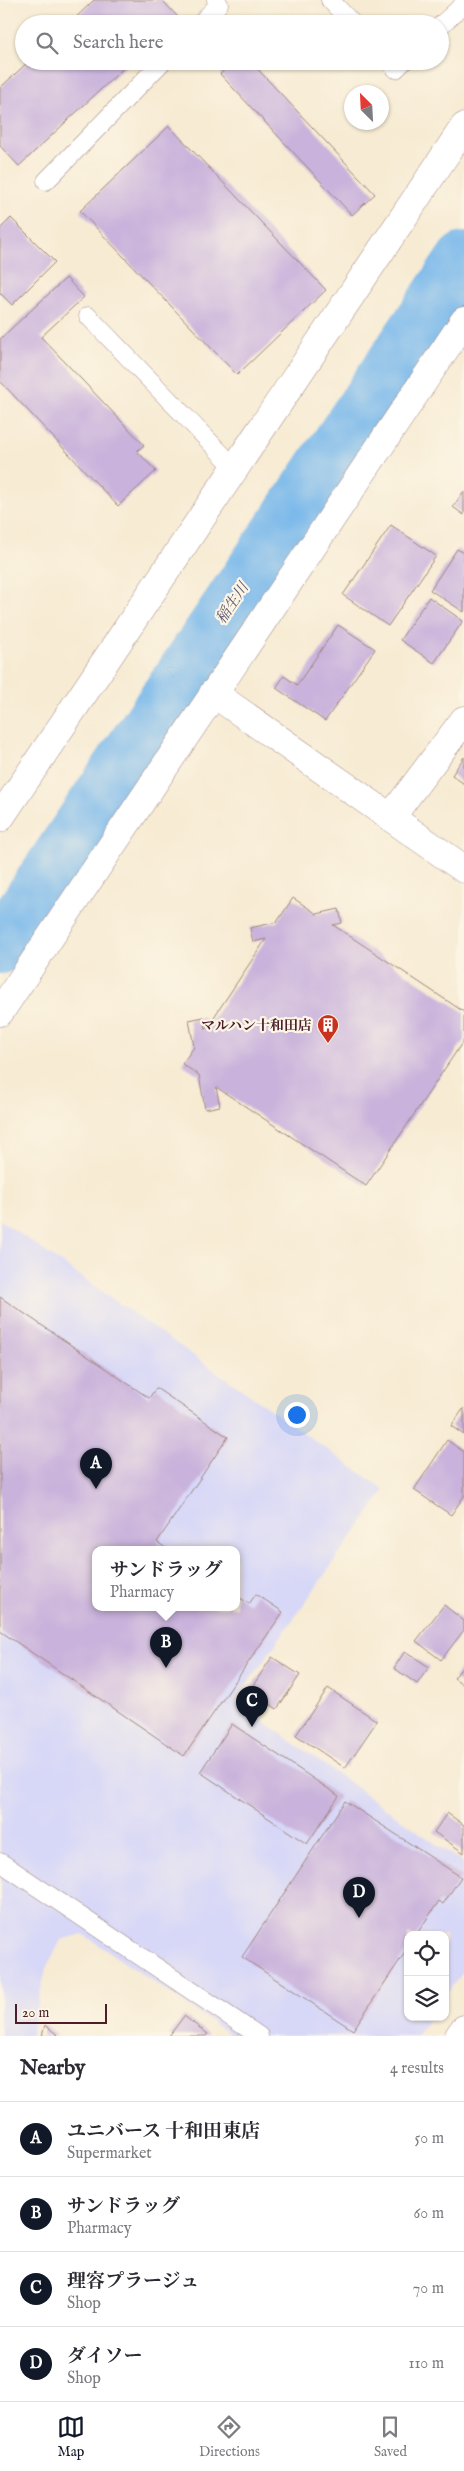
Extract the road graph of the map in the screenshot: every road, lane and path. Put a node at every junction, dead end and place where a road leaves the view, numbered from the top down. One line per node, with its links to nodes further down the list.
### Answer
1 (216, 0): 4 (lane)
2 (330, 0): 5 (lane)
3 (464, 4): 6 (lane)
4 (209, 15)
5 (344, 15)
6 (449, 18)
7 (154, 70): 9 (lane)
8 (464, 127): 12 (street)
9 (46, 181)
10 (88, 316): 12 (lane)
11 (464, 321): 13 (street)
12 (235, 468): 16 (street)
13 (213, 693): 15 (street); 18 (street)
14 (464, 720): 15 (street)
15 (391, 817): 17 (street)
16 (0, 818)
17 (464, 869)
18 (0, 1012)
19 (0, 1862): 21 (lane)
20 (464, 2029): 22 (street)
21 (259, 2036)
22 (459, 2036)

